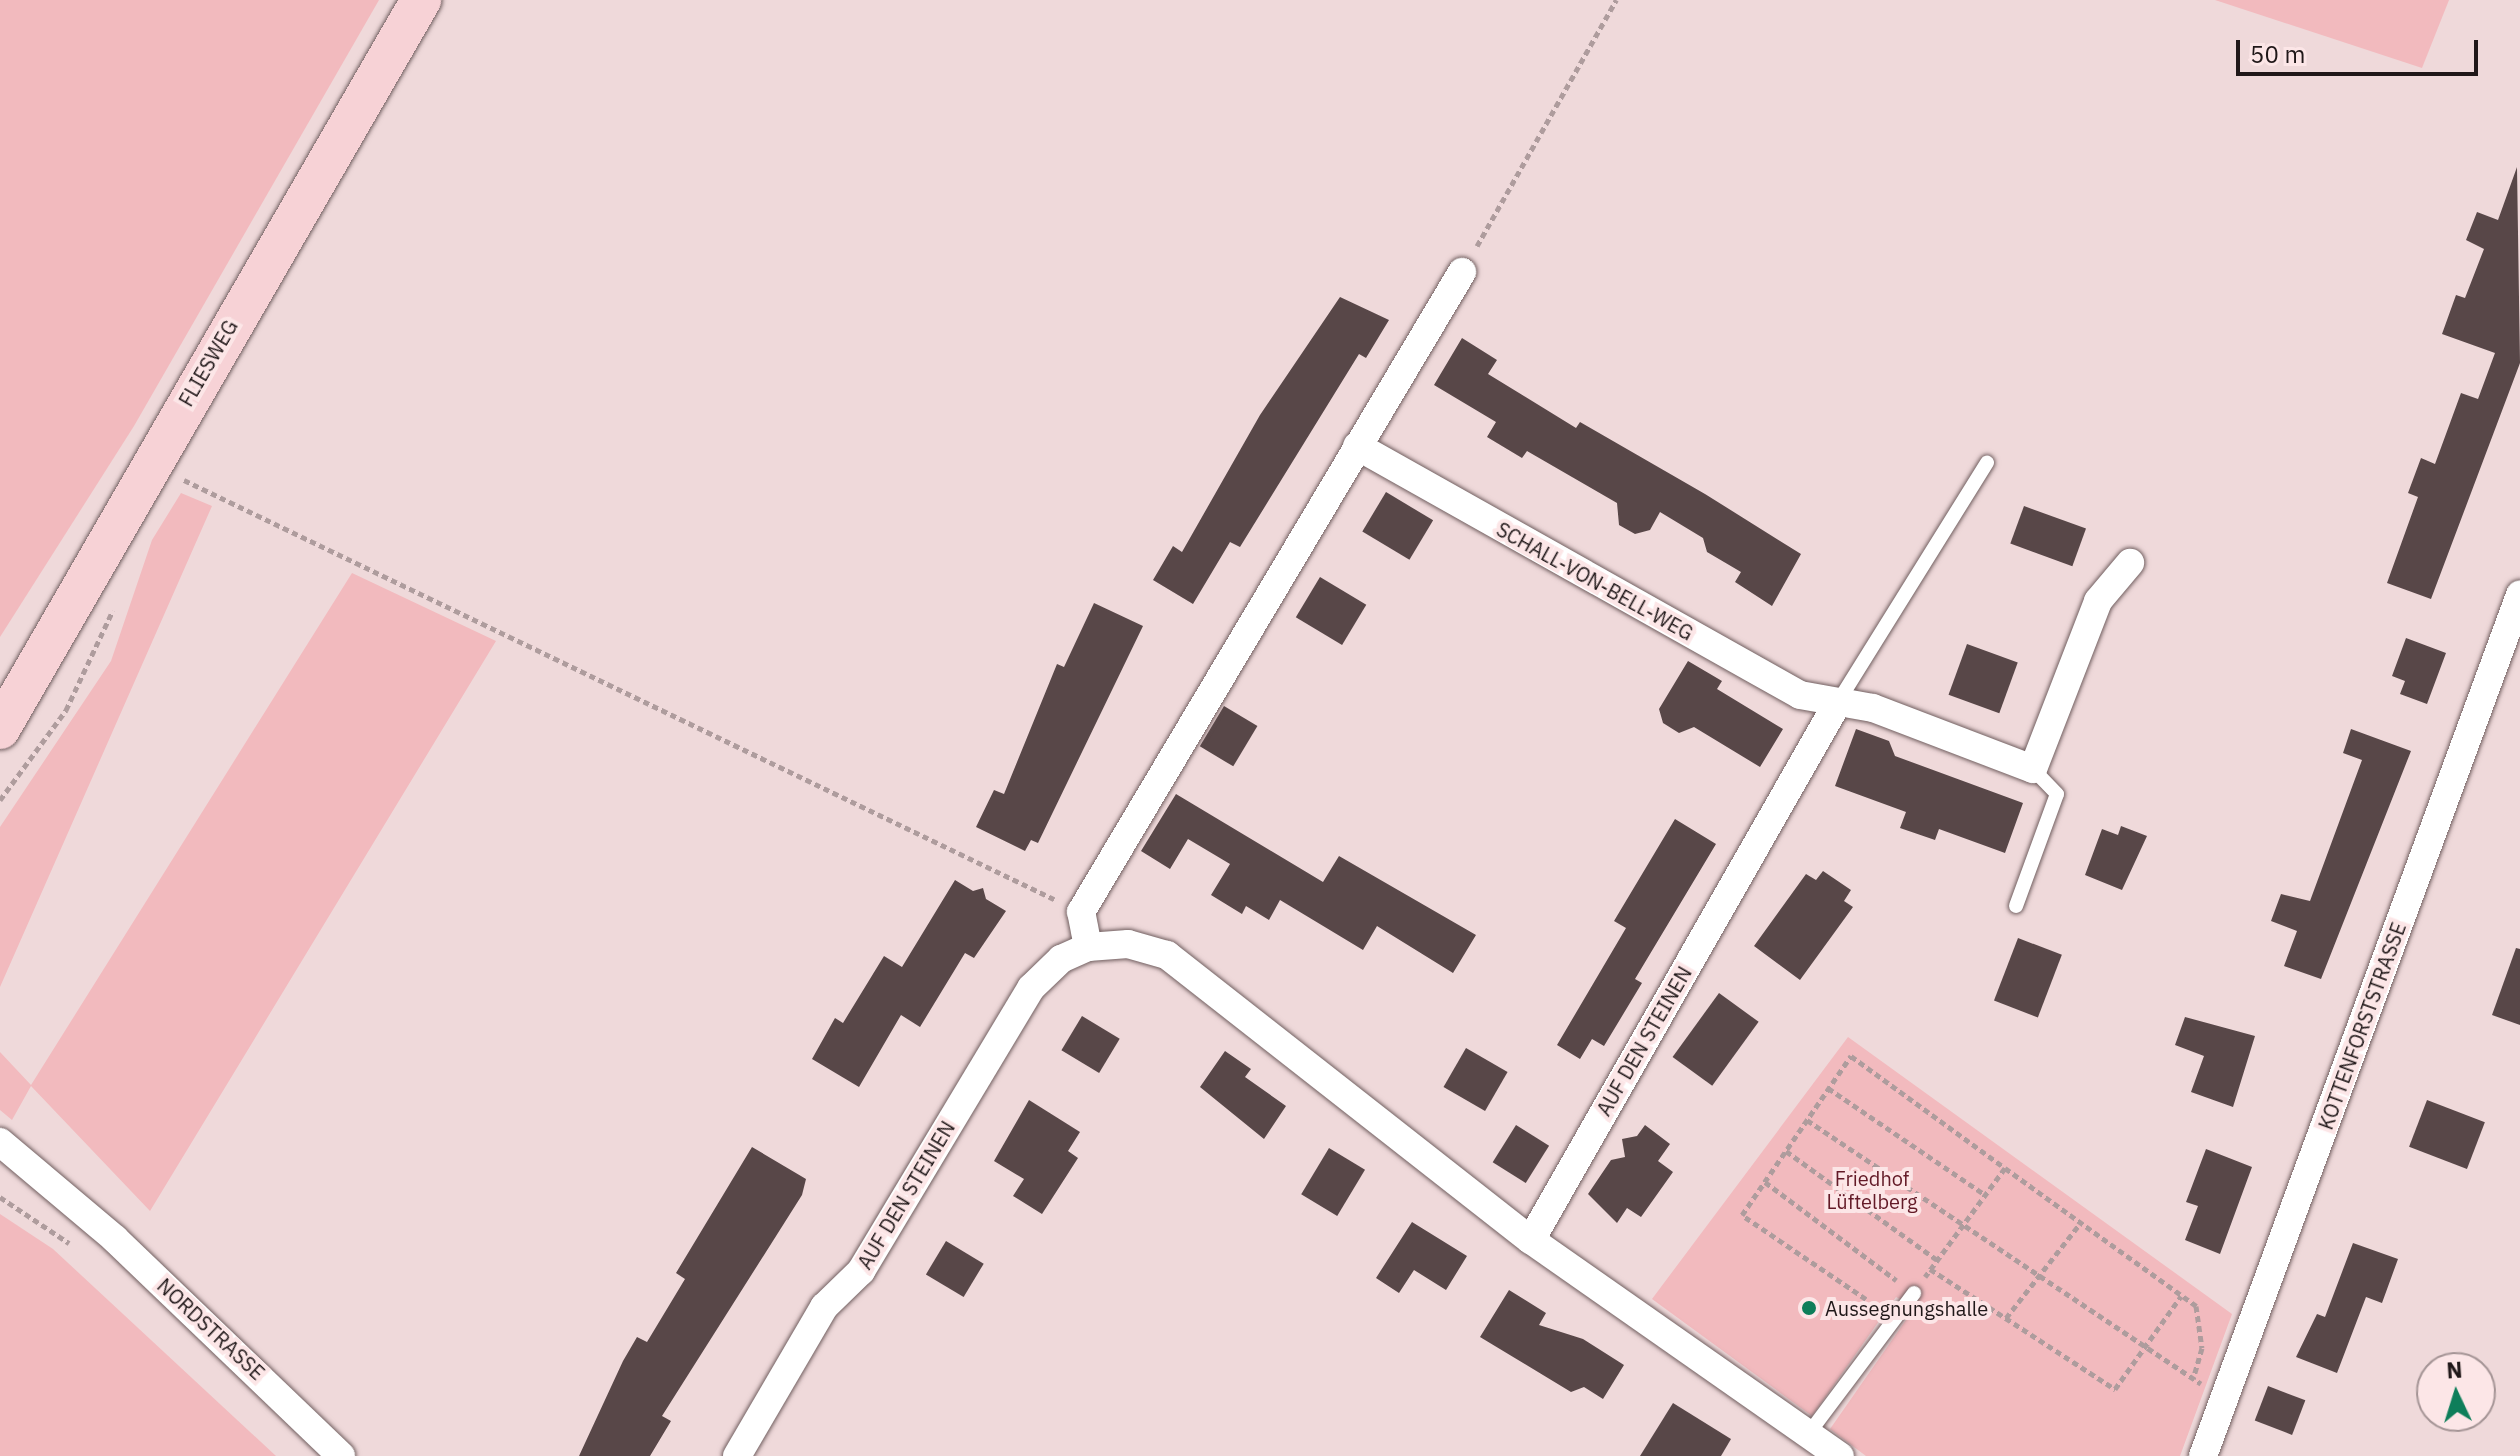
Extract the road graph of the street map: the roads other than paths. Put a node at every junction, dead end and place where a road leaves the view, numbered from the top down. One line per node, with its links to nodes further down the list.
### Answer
1 (421, 0): 8 (main road, FLIESWEG)
2 (1462, 272): 3 (street)
3 (1357, 446): 7 (street, SCHALL-VON-BELL-WEG); 11 (street)
4 (1987, 463): 7 (lane)
5 (2130, 563): 9 (street)
6 (2520, 595): 21 (street, KOTTENFORSTSTRASSE)
7 (1838, 702): 9 (street, SCHALL-VON-BELL-WEG); 15 (street, AUF DEN STEINEN)
8 (0, 729)
9 (2033, 769): 10 (lane)
10 (2016, 906)
11 (1088, 947): 15 (street, AUF DEN STEINEN); 19 (street, AUF DEN STEINEN)
12 (0, 1142): 14 (street, NORDSTRASSE)
13 (0, 1162): 14 (street, NORDSTRASSE)
14 (77, 1206): 18 (street, NORDSTRASSE)
15 (1531, 1240): 17 (street, AUF DEN STEINEN)
16 (1914, 1293): 17 (lane)
17 (1809, 1433): 20 (street, AUF DEN STEINEN)
18 (341, 1456)
19 (737, 1456)
20 (1840, 1456)
21 (2203, 1456)

